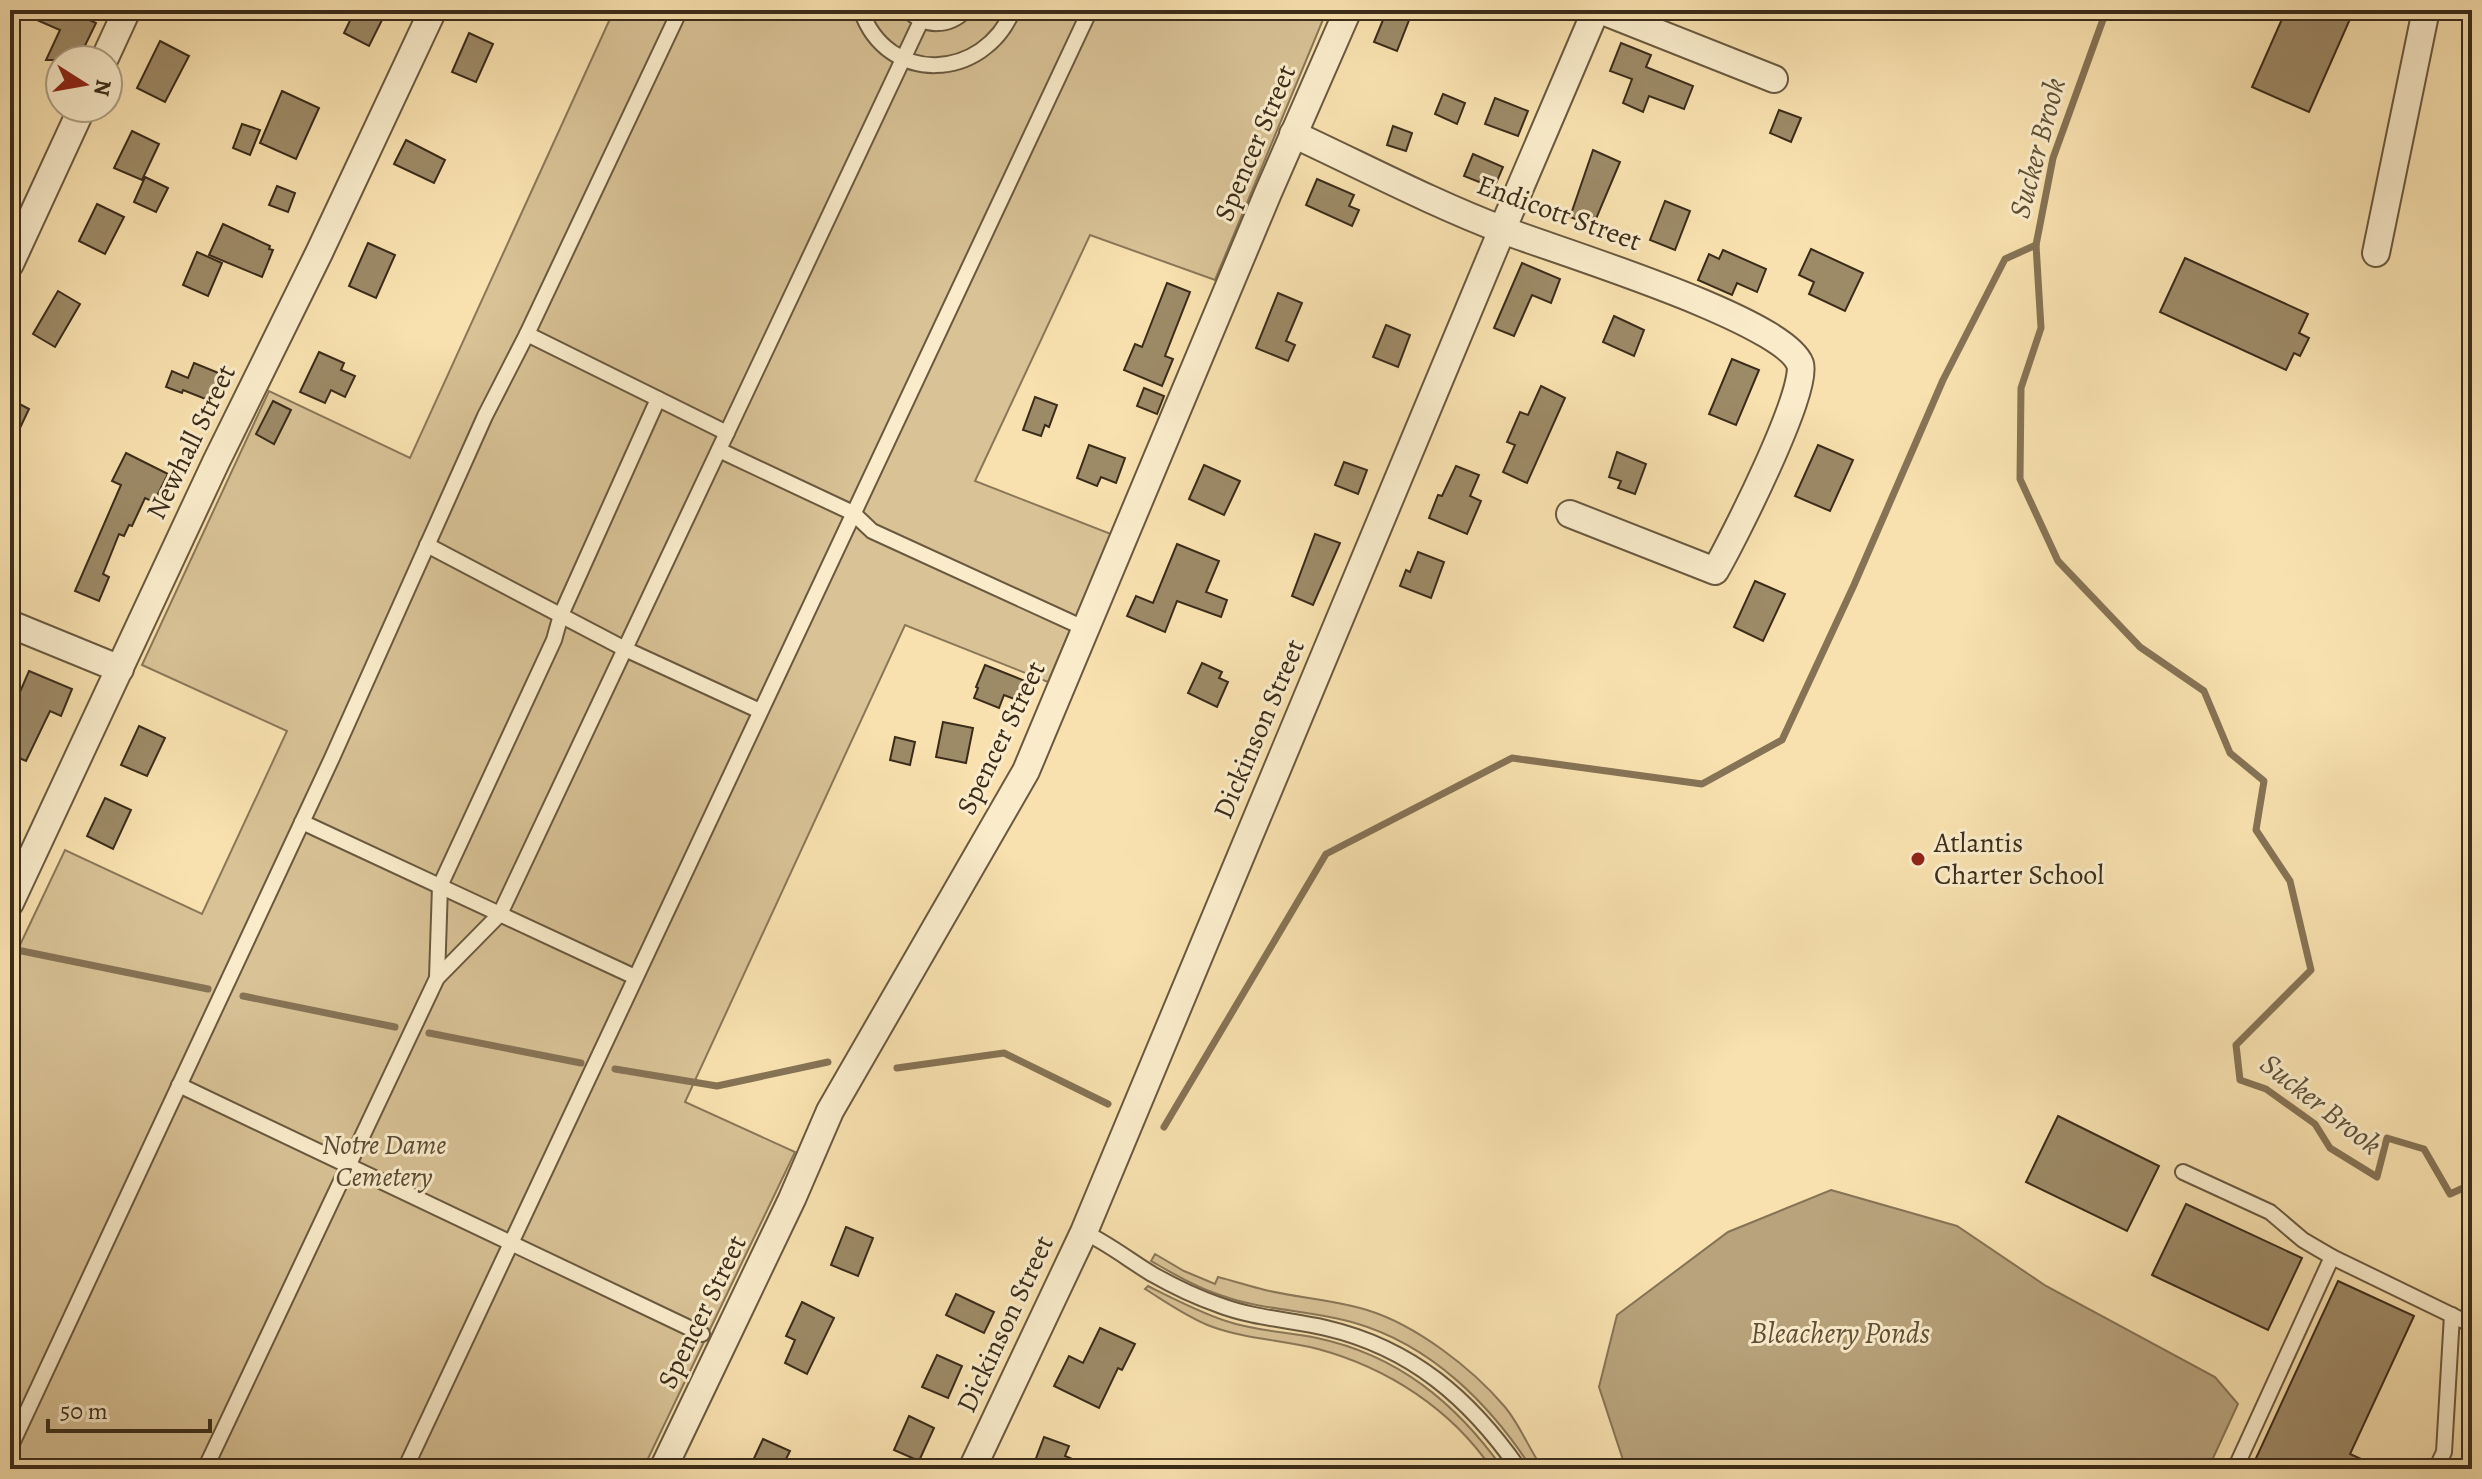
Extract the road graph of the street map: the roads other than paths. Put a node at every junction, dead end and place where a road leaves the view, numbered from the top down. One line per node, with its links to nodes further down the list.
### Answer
1 (127, 10): 13 (street)
2 (433, 10): 32 (street, Newhall Street)
3 (680, 10): 21 (lane)
4 (861, 10): 14 (lane)
5 (908, 10): 12 (lane)
6 (966, 10): 12 (lane)
7 (1013, 10): 14 (lane)
8 (1090, 10): 25 (lane)
9 (1348, 10): 17 (street, Spencer Street)
10 (1598, 10): 15 (street); 18 (street, Dickinson Street)
11 (2426, 10): 19 (street)
12 (921, 21): 14 (lane)
13 (111, 44)
14 (903, 58): 23 (lane)
15 (1774, 79)
16 (75, 124): 20 (street)
17 (1293, 134): 18 (street, Endicott Street); 30 (street, Spencer Street)
18 (1502, 230): 26 (street, Endicott Street); 43 (street, Dickinson Street)
19 (2376, 253)
20 (10, 264)
21 (527, 334): 22 (lane); 27 (lane)
22 (658, 399): 23 (lane); 28 (lane)
23 (727, 433): 24 (lane)
24 (719, 450): 25 (lane); 31 (lane)
25 (853, 513): 30 (lane); 33 (lane)
26 (1570, 514)
27 (427, 545): 28 (lane); 34 (lane)
28 (561, 615): 31 (lane); 35 (lane)
29 (10, 624): 32 (street)
30 (1086, 629): 52 (street, Spencer Street)
31 (625, 649): 33 (lane); 37 (lane)
32 (120, 669): 36 (street, Newhall Street)
33 (760, 711): 38 (lane)
34 (302, 822): 35 (lane); 40 (lane)
35 (440, 886): 37 (lane); 39 (lane)
36 (10, 903)
37 (500, 914): 38 (lane); 39 (lane)
38 (635, 977): 44 (lane)
39 (437, 978): 41 (lane)
40 (179, 1085): 41 (lane); 49 (lane)
41 (347, 1165): 44 (lane); 50 (lane)
42 (2183, 1172): 45 (lane)
43 (1084, 1232): 53 (street, Dickinson Street); 54 (lane)
44 (510, 1243): 48 (lane); 51 (lane)
45 (2332, 1257): 46 (lane); 55 (lane)
46 (2452, 1315): 47 (lane); 56 (lane)
47 (2472, 1325)
48 (702, 1334)
49 (10, 1448)
50 (205, 1469)
51 (405, 1469)
52 (663, 1469)
53 (972, 1469)
54 (1519, 1469)
55 (2235, 1469)
56 (2436, 1469)

